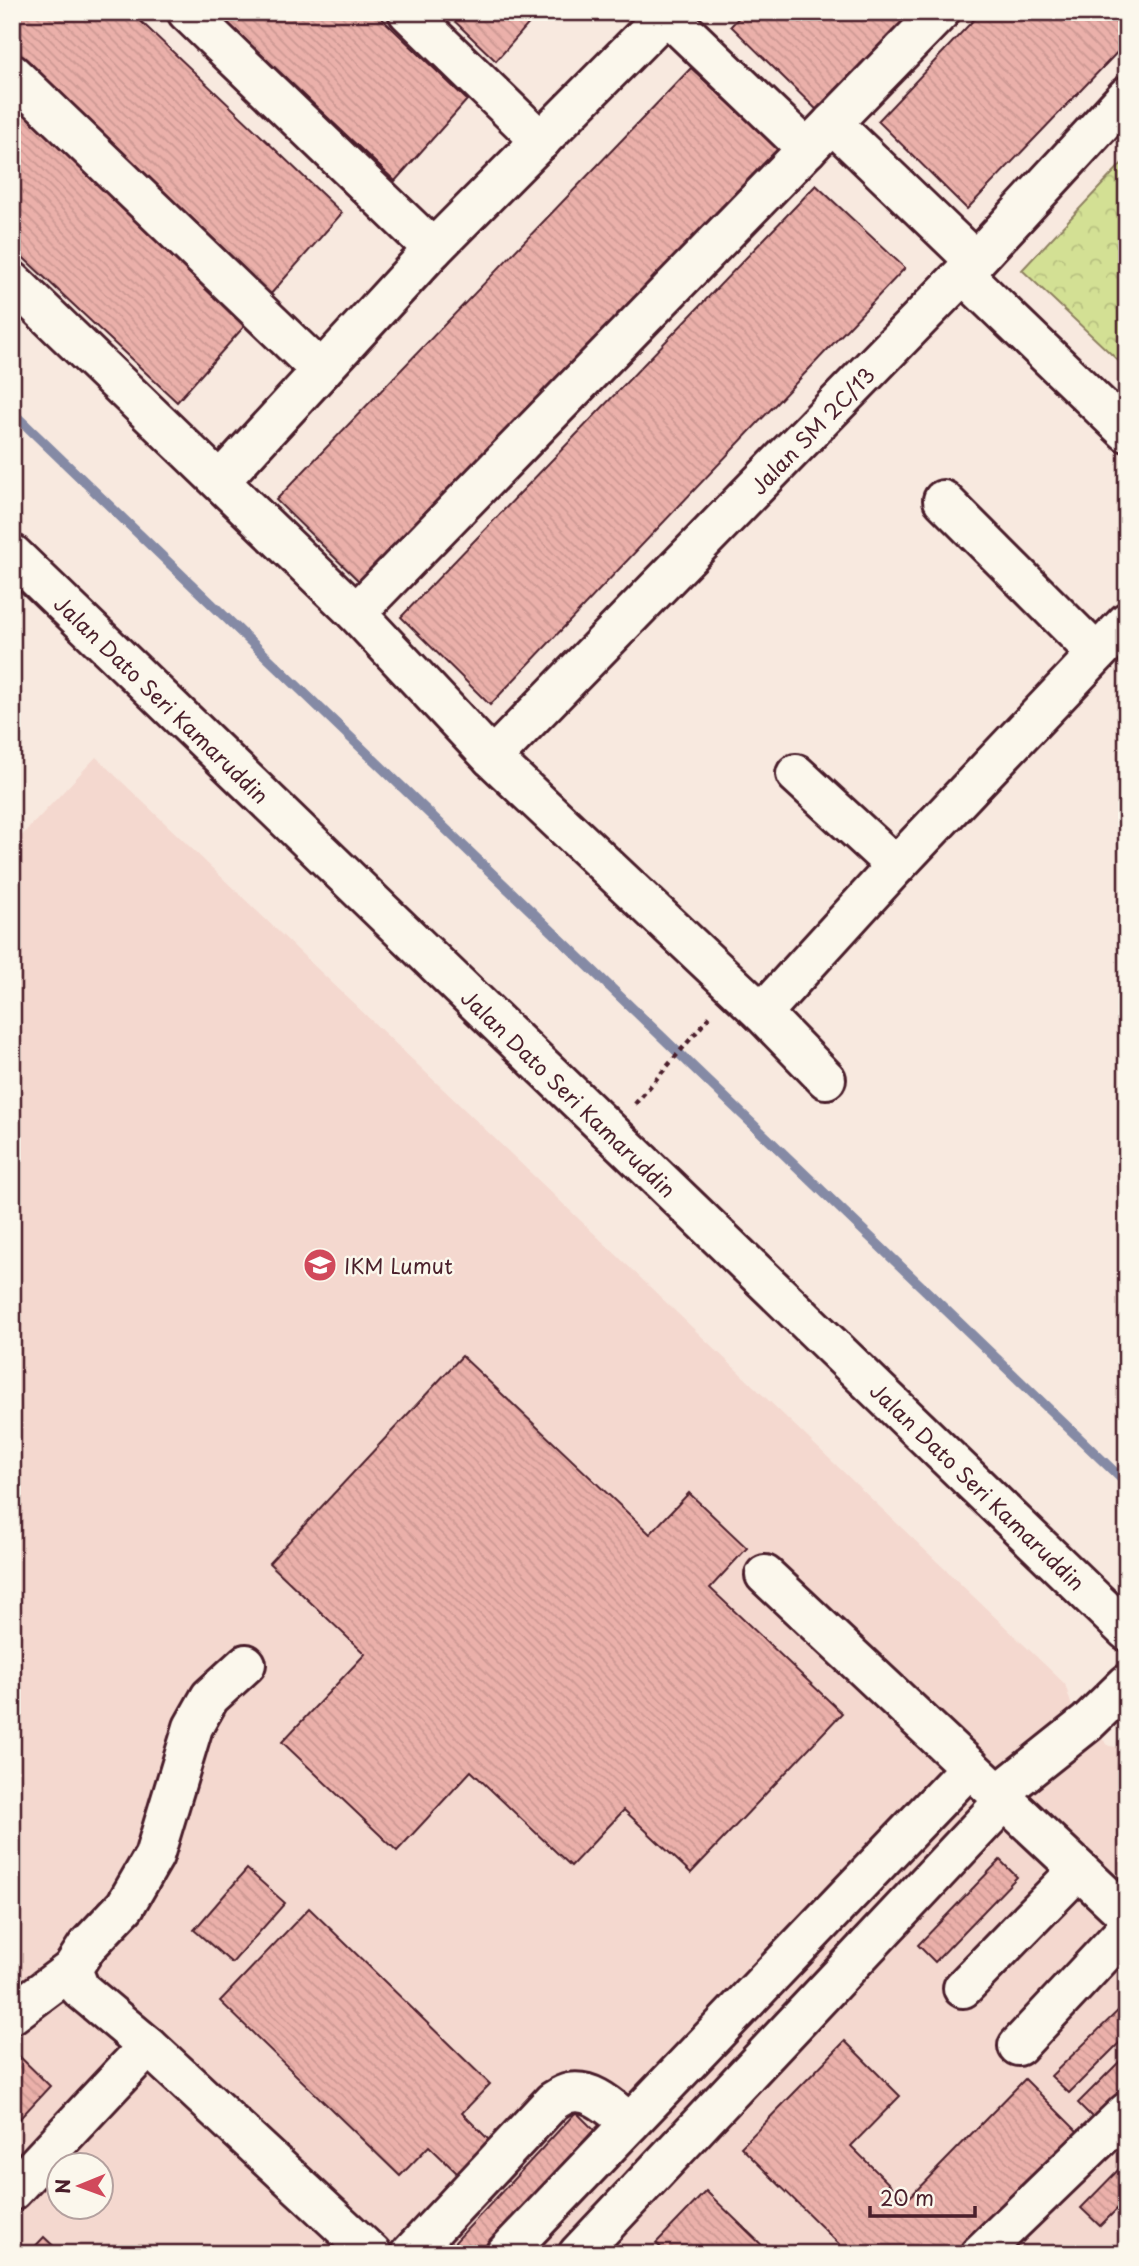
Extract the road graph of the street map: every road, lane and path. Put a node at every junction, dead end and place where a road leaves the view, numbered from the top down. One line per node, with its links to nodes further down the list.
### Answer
1 (187, 12): 9 (street)
2 (408, 12): 8 (street)
3 (940, 12): 7 (street)
4 (657, 16): 7 (street); 8 (street)
5 (12, 74): 12 (street)
6 (1127, 96): 10 (street, Jalan SM 2C/13)
7 (820, 136): 10 (street); 17 (street)
8 (541, 141): 9 (street)
9 (433, 249): 12 (street)
10 (969, 267): 13 (street); 20 (street, Jalan SM 2C/13)
11 (12, 281): 14 (street)
12 (321, 371): 14 (street)
13 (1127, 432)
14 (220, 481): 17 (street)
15 (943, 500): 19 (street)
16 (12, 554): 28 (street, Jalan Dato Seri Kamaruddin)
17 (356, 613): 20 (street)
18 (1127, 622): 19 (street)
19 (1096, 653): 22 (street)
20 (492, 758): 23 (street)
21 (796, 774): 22 (street)
22 (896, 866): 23 (street)
23 (762, 1013): 25 (street)
24 (702, 1027): 26 (path)
25 (826, 1079)
26 (649, 1088)
27 (765, 1574): 31 (street)
28 (1127, 1631)
29 (246, 1664): 36 (street)
30 (1127, 1684): 32 (street)
31 (970, 1767): 32 (street); 42 (street)
32 (1002, 1797): 33 (street); 47 (street)
33 (1078, 1870): 34 (street); 37 (street)
34 (1127, 1915)
35 (1127, 1929): 40 (street)
36 (72, 1969): 38 (street); 39 (street)
37 (963, 1988)
38 (12, 2014)
39 (148, 2046): 43 (street); 44 (street)
40 (1018, 2046)
41 (1127, 2112): 48 (street)
42 (630, 2123): 45 (street); 46 (street)
43 (12, 2191)
44 (372, 2254)
45 (410, 2254)
46 (505, 2254)
47 (578, 2254)
48 (980, 2254)

